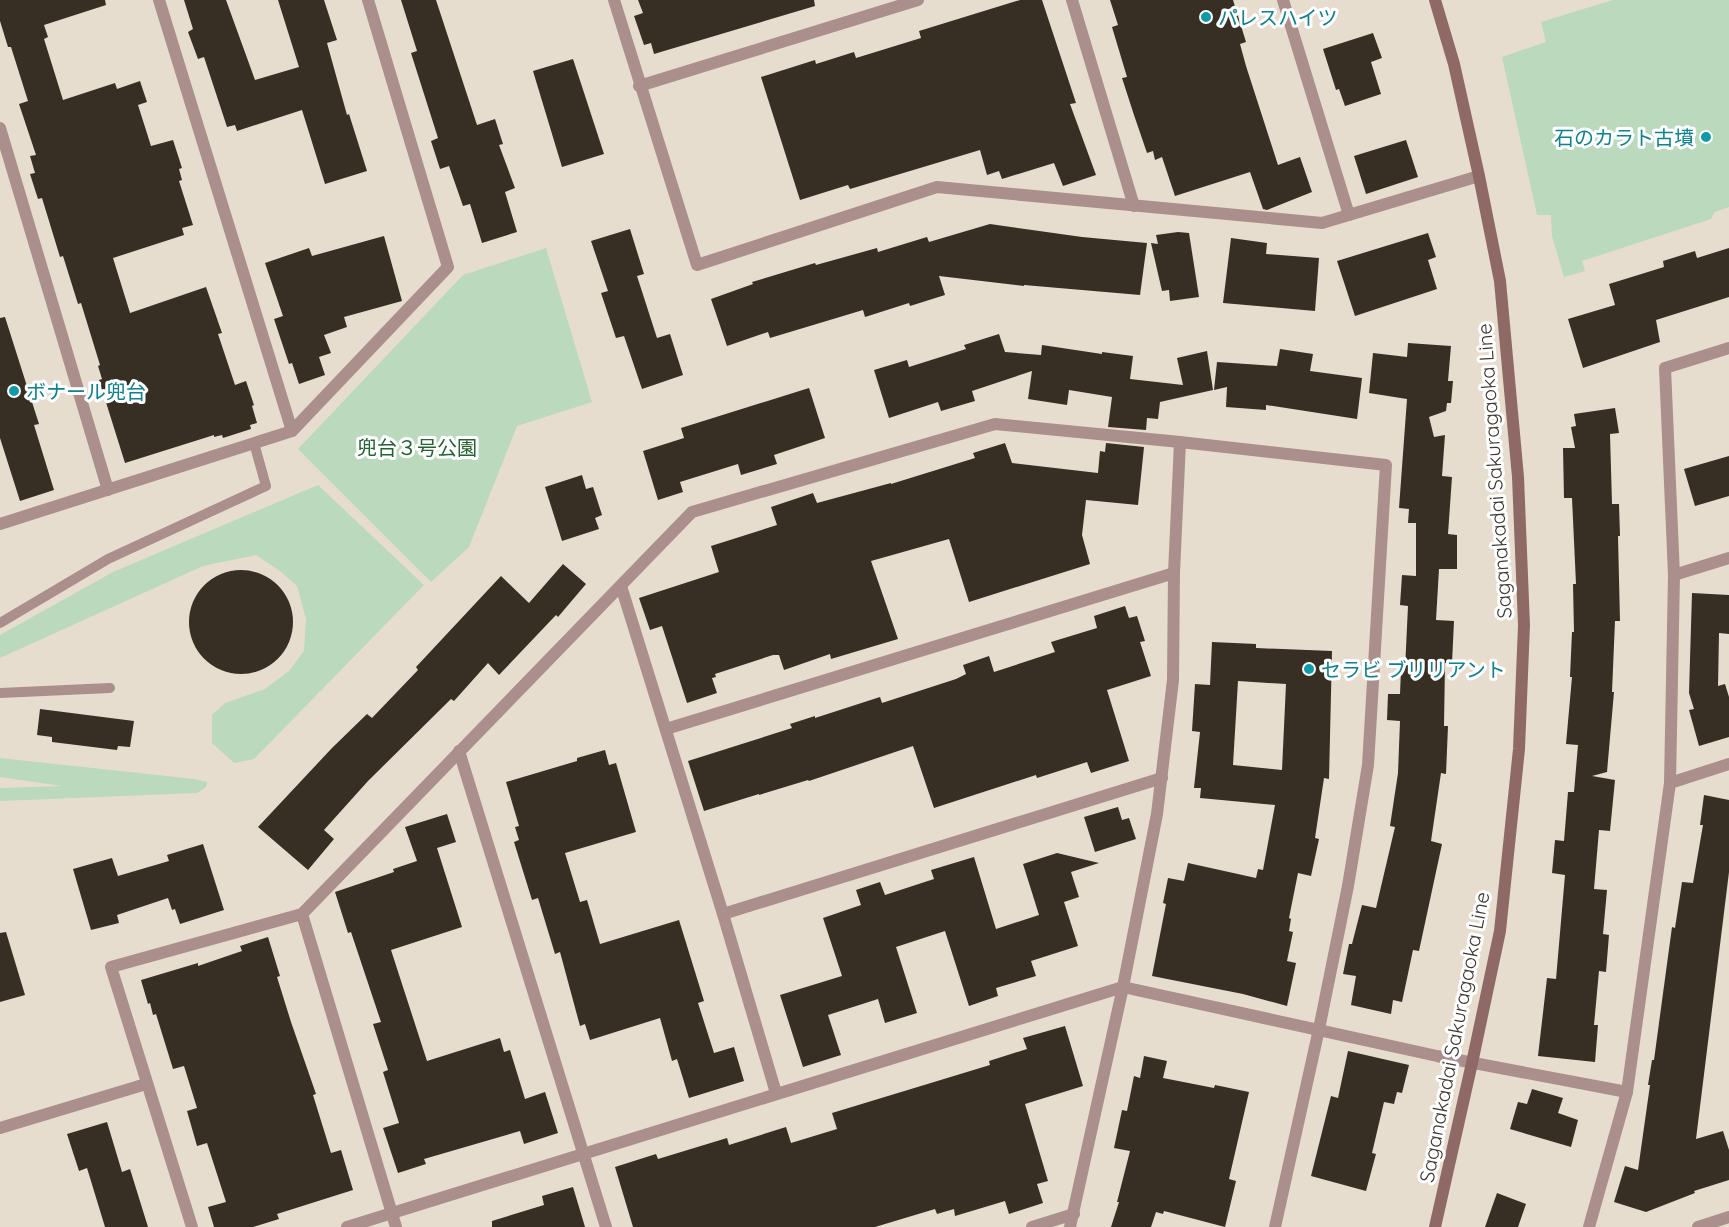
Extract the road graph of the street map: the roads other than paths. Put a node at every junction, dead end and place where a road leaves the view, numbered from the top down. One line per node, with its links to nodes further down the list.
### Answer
1 (159, 0): 14 (street)
2 (368, 0): 14 (street)
3 (614, 0): 8 (street)
4 (918, 0): 8 (street)
5 (1072, 0): 11 (street)
6 (1283, 0): 12 (street)
7 (1435, 0): 10 (main road, Saganakadai Sakuragaoka Line)
8 (639, 86): 11 (street)
9 (0, 128): 17 (street)
10 (1479, 176): 12 (street); 35 (main road, Saganakadai Sakuragaoka Line)
11 (1134, 206): 12 (street)
12 (1349, 215)
13 (1729, 348): 21 (street)
14 (292, 431): 16 (street)
15 (1180, 442): 20 (street); 22 (street); 34 (street)
16 (254, 443): 17 (street); 23 (lane)
17 (108, 490): 18 (street)
18 (0, 524)
19 (1729, 558): 21 (street)
20 (1174, 573): 26 (street); 29 (street)
21 (1674, 575): 30 (street)
22 (621, 586): 26 (street); 27 (street)
23 (0, 623)
24 (110, 688): 25 (lane)
25 (0, 693)
26 (666, 729): 32 (street)
27 (459, 751): 31 (street); 40 (street)
28 (1729, 764): 30 (street)
29 (1162, 778): 32 (street); 33 (street)
30 (1670, 783): 37 (street)
31 (302, 914): 36 (street); 41 (street)
32 (723, 914): 38 (street)
33 (1123, 987): 34 (street); 38 (street); 42 (street)
34 (1320, 1029): 35 (street); 50 (street)
35 (1472, 1063): 37 (street); 51 (main road, Saganakadai Sakuragaoka Line)
36 (146, 1084): 39 (street); 44 (street)
37 (1627, 1092): 52 (street)
38 (776, 1093): 40 (street)
39 (0, 1128)
40 (584, 1154): 41 (street); 47 (street)
41 (392, 1213): 45 (street); 46 (street)
42 (1074, 1214): 48 (street); 49 (street)
43 (1729, 1217): 53 (street)
44 (192, 1227)
45 (347, 1227)
46 (396, 1227)
47 (606, 1227)
48 (1032, 1227)
49 (1070, 1227)
50 (1275, 1227)
51 (1435, 1227)
52 (1589, 1227)
53 (1698, 1227)

